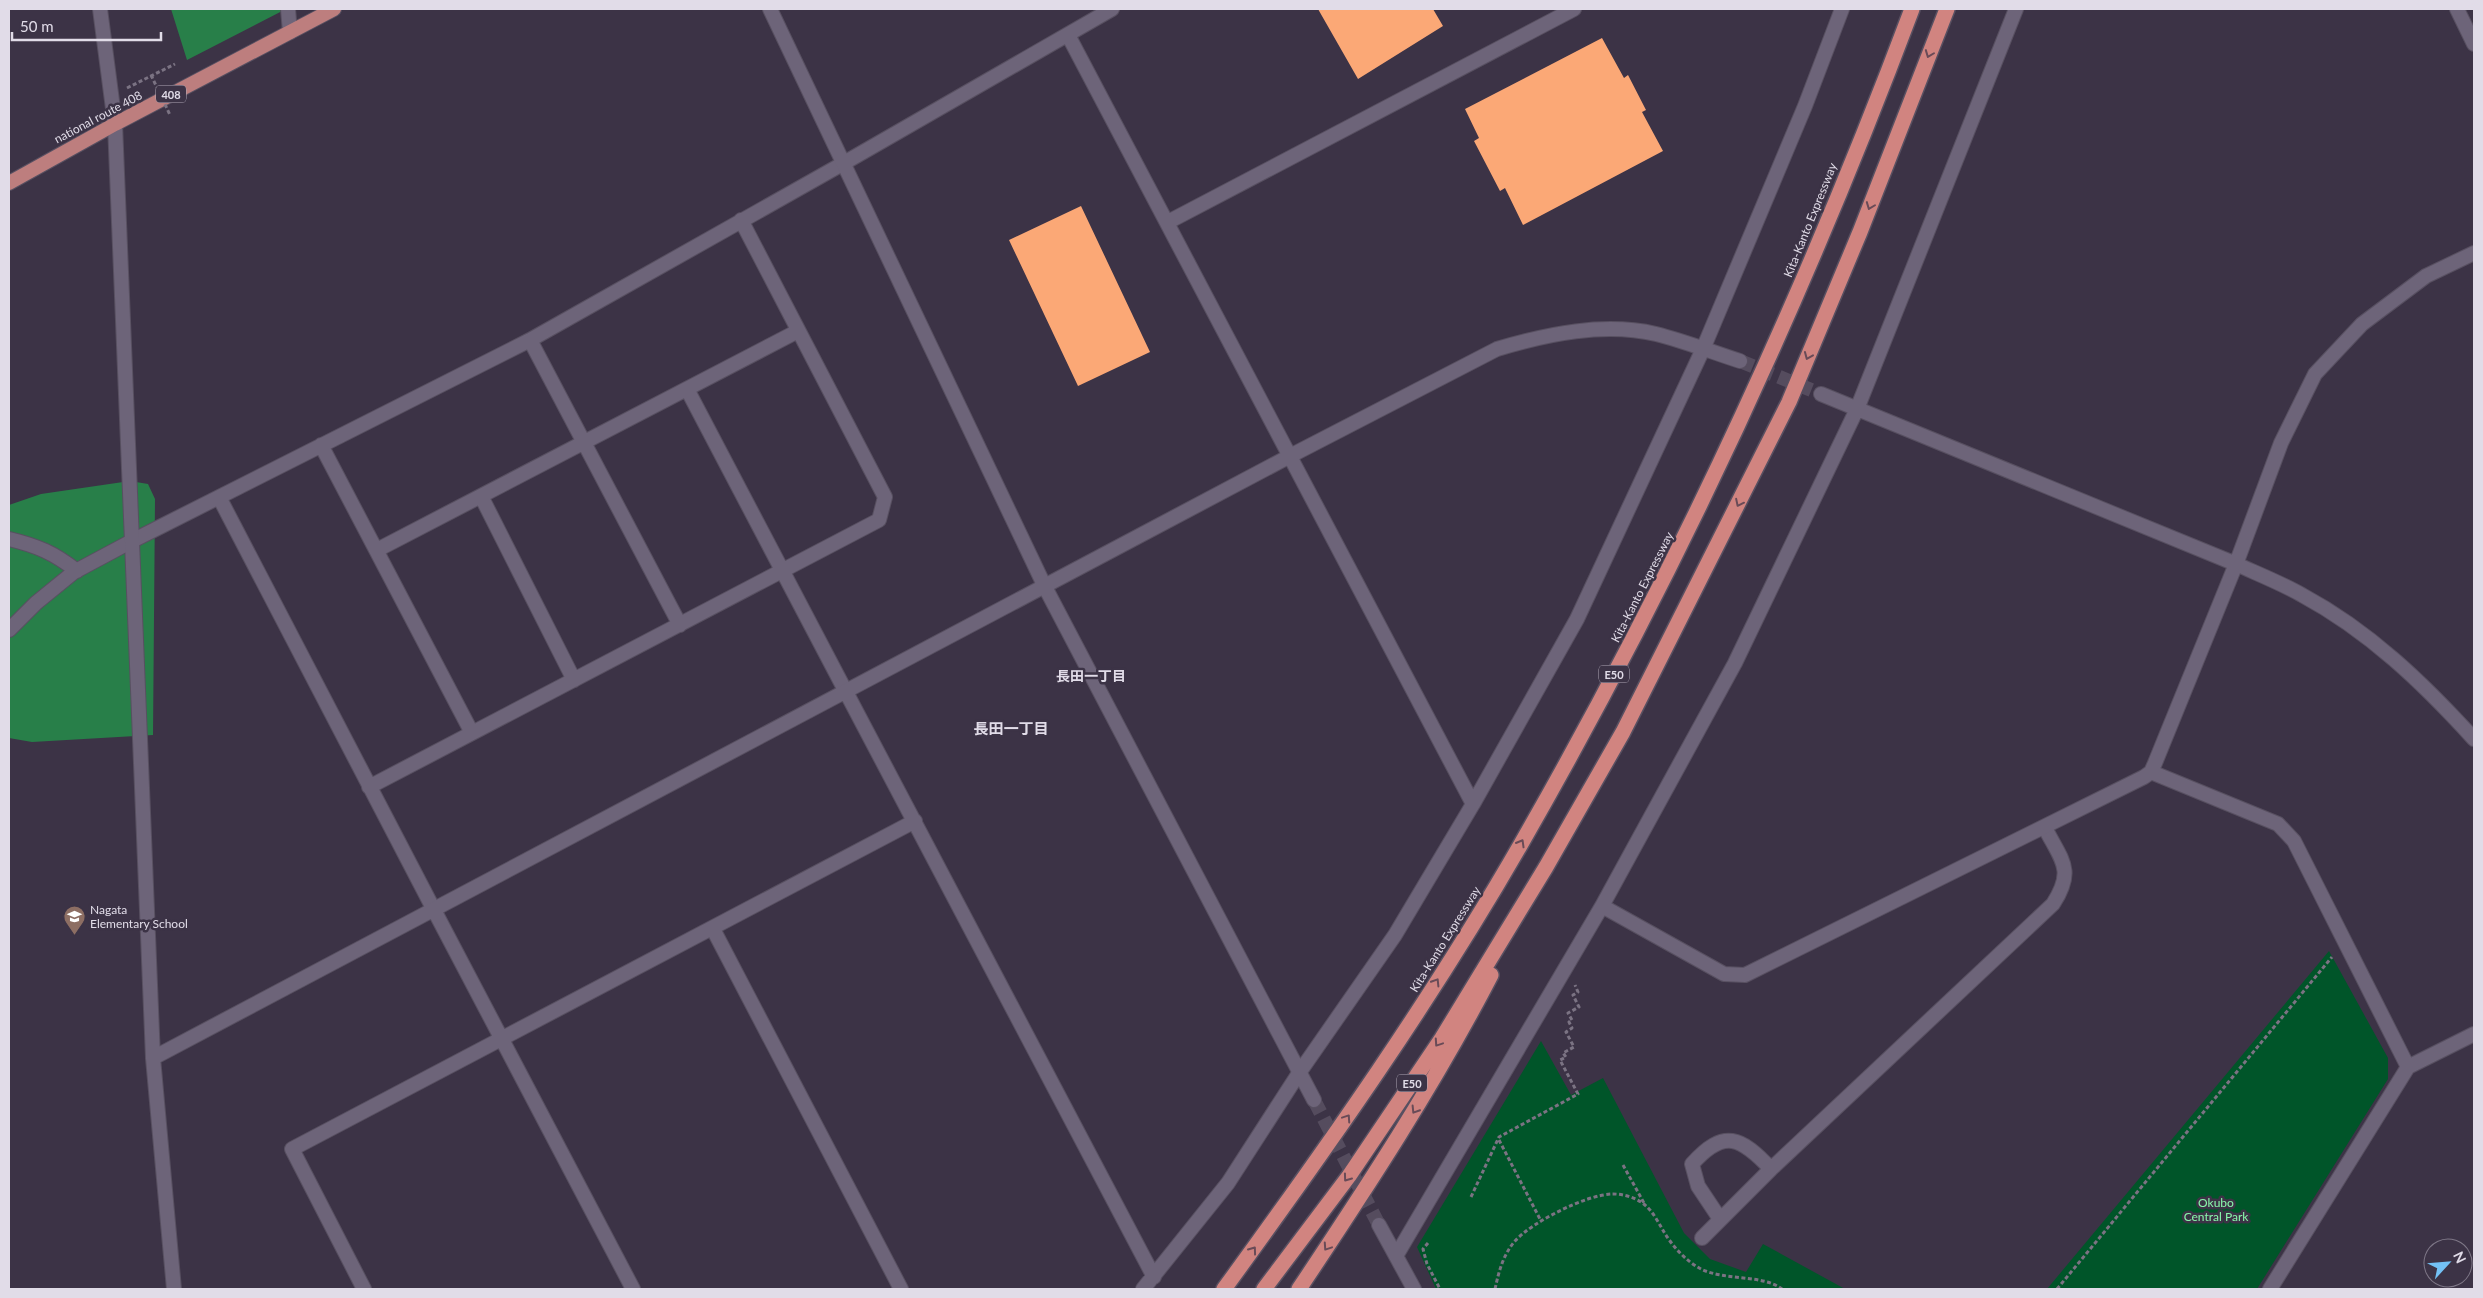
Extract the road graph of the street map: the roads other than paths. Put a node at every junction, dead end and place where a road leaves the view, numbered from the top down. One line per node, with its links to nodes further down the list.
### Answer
1 (100, 9): 15 (street)
2 (288, 9): 12 (street)
3 (334, 9): 12 (highway, national route 408 / 408)
4 (770, 9): 16 (street)
5 (1112, 9): 13 (street)
6 (1574, 9): 19 (street)
7 (1842, 9): 23 (street)
8 (1912, 9): 72 (highway, Kita-Kanto Expressway / E50, one-way to 8)
9 (1947, 9): 51 (highway, E50, one-way to 51)
10 (2016, 9): 27 (street)
11 (2457, 9): 14 (street)
12 (290, 32): 15 (highway, national route 408 / 408)
13 (1068, 35): 16 (street); 19 (street)
14 (2474, 44)
15 (114, 124): 17 (highway, national route 408 / 408); 34 (street)
16 (844, 162): 18 (street); 39 (street)
17 (9, 182)
18 (740, 220): 21 (street); 22 (street)
19 (1168, 222): 30 (street)
20 (2474, 253): 36 (street)
21 (798, 331): 25 (street); 37 (street)
22 (530, 340): 28 (street); 29 (street)
23 (1703, 349): 24 (street); 30 (street); 48 (street)
24 (1740, 361)
25 (687, 389): 28 (street); 37 (street)
26 (1822, 394): 27 (street)
27 (1857, 409): 36 (street); 52 (street)
28 (584, 443): 31 (street); 40 (street)
29 (321, 445): 32 (street); 35 (street)
30 (1290, 456): 39 (street); 48 (street)
31 (481, 496): 35 (street); 42 (street)
32 (219, 497): 34 (street); 47 (street)
33 (9, 539): 38 (street)
34 (132, 541): 38 (street); 57 (street)
35 (377, 550): 44 (street)
36 (2236, 564): 45 (street); 46 (street)
37 (782, 570): 40 (street); 43 (street)
38 (77, 571): 41 (street)
39 (1045, 587): 43 (street); 59 (street)
40 (680, 625): 42 (street)
41 (9, 630)
42 (574, 680): 44 (street)
43 (846, 692): 49 (street); 53 (street)
44 (472, 733): 47 (street)
45 (2474, 739)
46 (2151, 772): 50 (street); 58 (street)
47 (369, 787): 53 (street)
48 (1473, 804): 59 (street)
49 (915, 821): 54 (street); 66 (street)
50 (2045, 828): 52 (street); 61 (street)
51 (1546, 867): 73 (highway, E50, one-way to 73); 74 (highway, one-way to 74)
52 (1602, 906): 65 (street)
53 (434, 910): 56 (street); 57 (street)
54 (713, 929): 56 (street); 70 (street)
55 (2474, 1034): 58 (street)
56 (502, 1039): 68 (street); 69 (street)
57 (154, 1058): 67 (street)
58 (2408, 1067): 76 (street)
59 (1300, 1073): 60 (street); 66 (street)
60 (1314, 1100)
61 (1771, 1169): 62 (street); 62 (street)
62 (1720, 1220): 64 (street)
63 (1379, 1225): 65 (street)
64 (1702, 1238)
65 (1396, 1256): 75 (street)
66 (1154, 1277): 71 (street)
67 (174, 1289)
68 (364, 1289)
69 (633, 1289)
70 (901, 1289)
71 (1143, 1289)
72 (1224, 1289)
73 (1264, 1289)
74 (1299, 1289)
75 (1414, 1289)
76 (2270, 1289)

